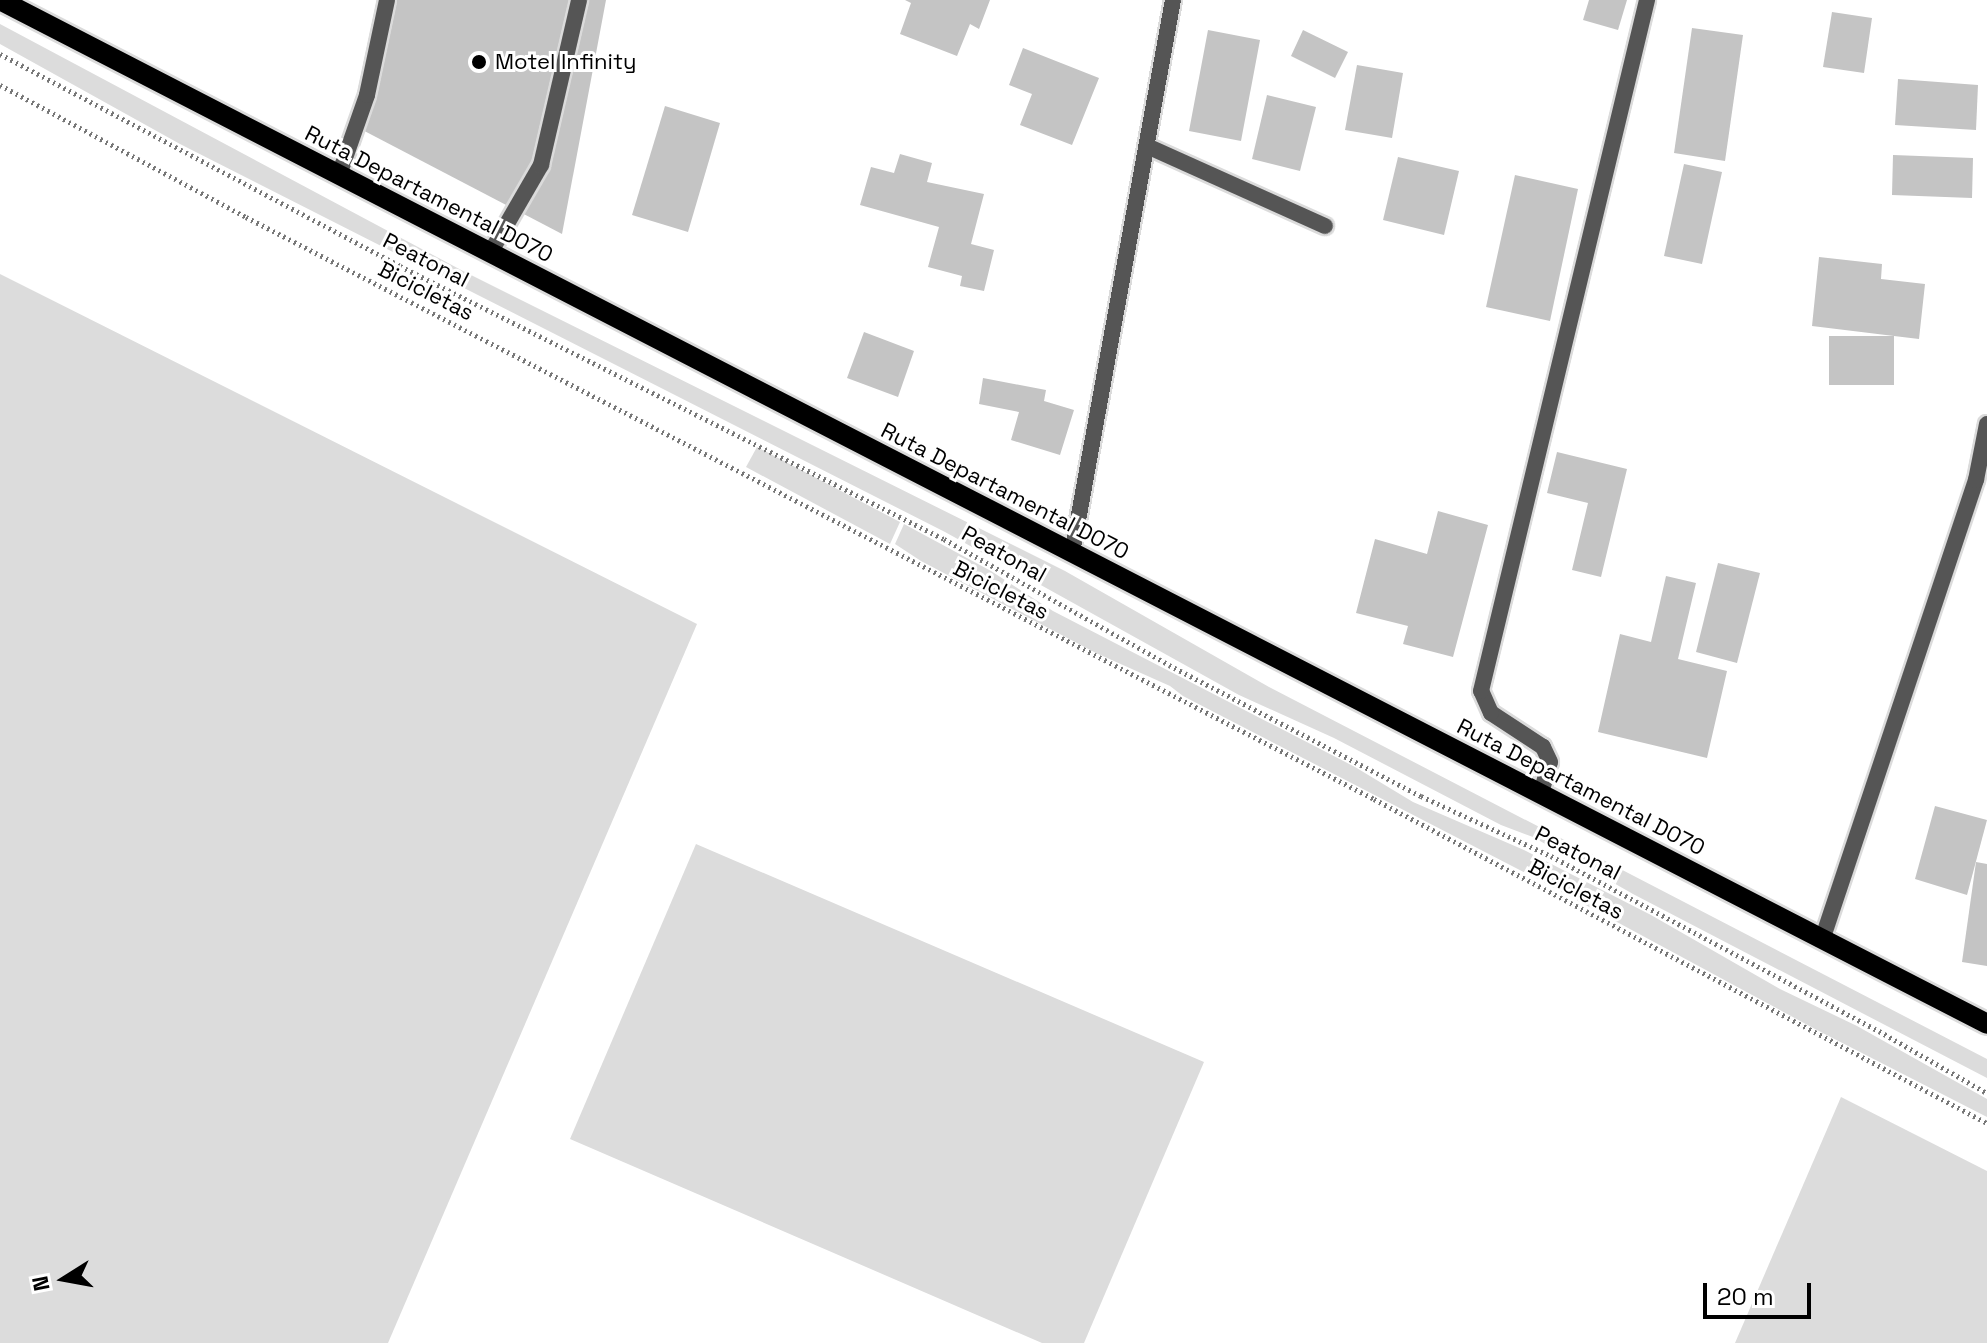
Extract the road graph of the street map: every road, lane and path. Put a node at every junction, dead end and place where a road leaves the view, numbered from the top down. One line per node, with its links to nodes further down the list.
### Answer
1 (0, 0): 9 (main road, Ruta Departamental D070)
2 (387, 0): 9 (street)
3 (579, 0): 11 (street)
4 (1173, 0): 8 (street)
5 (1647, 0): 15 (street)
6 (0, 54): 18 (path, Peatonal)
7 (0, 85): 19 (path, Bicicletas)
8 (1147, 146): 10 (street); 14 (street)
9 (339, 175): 11 (main road, Ruta Departamental D070)
10 (1325, 226)
11 (490, 253): 14 (main road, Ruta Departamental D070)
12 (1987, 424): 13 (street)
13 (1981, 477): 16 (street)
14 (1072, 553): 15 (main road, Ruta Departamental D070)
15 (1541, 793): 16 (main road, Ruta Departamental D070)
16 (1822, 940): 17 (main road, Ruta Departamental D070)
17 (1987, 1024)
18 (1987, 1093)
19 (1987, 1123)

